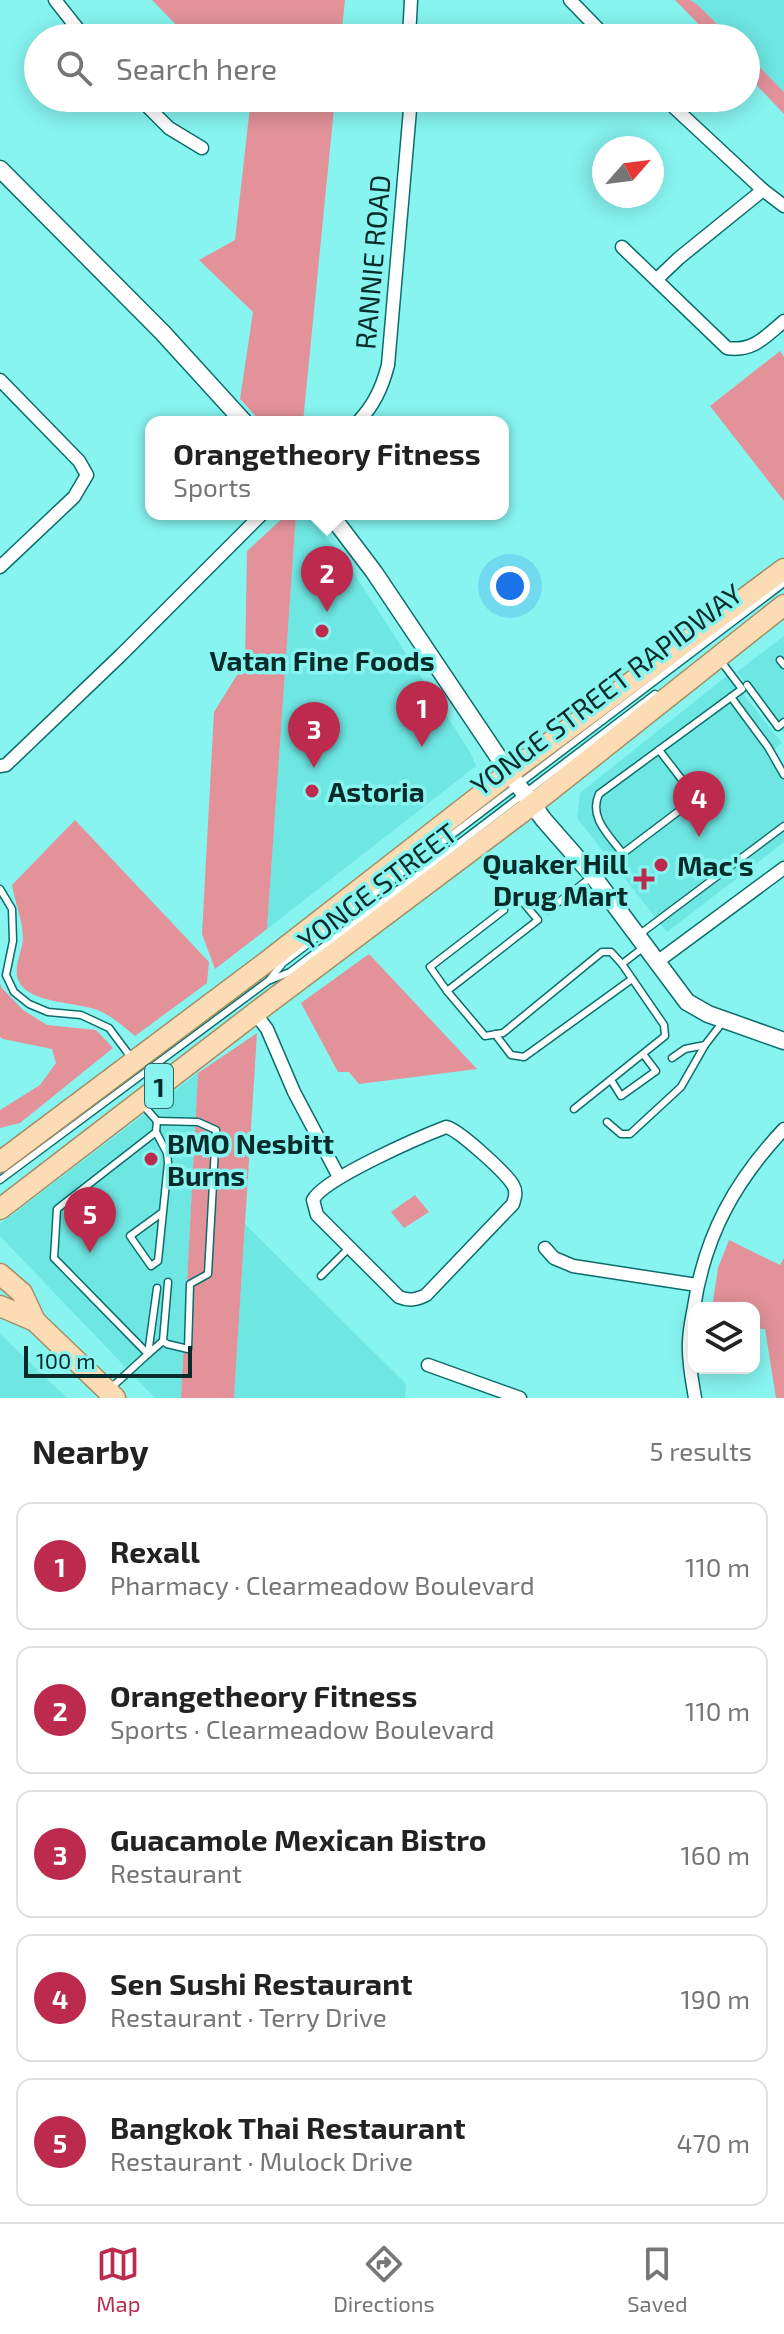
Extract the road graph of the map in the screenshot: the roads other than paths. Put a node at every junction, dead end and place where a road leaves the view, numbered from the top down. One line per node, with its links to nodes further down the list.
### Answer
1 (55, 0): 4 (street)
2 (411, 0): 5 (street)
3 (570, 0): 6 (street)
4 (74, 24)
5 (410, 24)
6 (593, 24)
7 (153, 112): 10 (street)
8 (410, 112): 19 (street, RANNIE ROAD)
9 (679, 112): 12 (street)
10 (202, 148)
11 (0, 169): 18 (street)
12 (763, 190): 13 (street); 15 (street)
13 (784, 206)
14 (622, 247): 15 (street)
15 (657, 279): 16 (street)
16 (784, 321)
17 (0, 380): 22 (street)
18 (239, 416)
19 (363, 416)
20 (256, 520): 34 (street)
21 (335, 520): 36 (street)
22 (0, 567)
23 (784, 569): 36 (main road, YONGE STREET / 1)
24 (784, 583): 36 (lane, YONGE STREET RAPIDWAY)
25 (784, 595): 27 (lane, YONGE STREET RAPIDWAY)
26 (784, 605): 28 (main road, YONGE STREET / 1)
27 (750, 621)
28 (718, 657): 31 (lane); 36 (main road, YONGE STREET / 1)
29 (747, 685): 32 (lane)
30 (657, 693): 36 (lane, YONGE STREET RAPIDWAY)
31 (731, 697): 33 (lane); 35 (lane)
32 (784, 722)
33 (659, 750): 38 (lane); 38 (lane)
34 (0, 766)
35 (784, 775)
36 (521, 789): 40 (street); 49 (lane, YONGE STREET RAPIDWAY); 49 (lane, YONGE STREET RAPIDWAY); 51 (main road, YONGE STREET / 1); 58 (main road, YONGE STREET / 1)
37 (784, 826): 45 (lane)
38 (623, 854): 40 (lane)
39 (784, 868): 46 (street)
40 (593, 876): 44 (lane); 45 (street)
41 (0, 889): 58 (lane)
42 (522, 901): 50 (lane)
43 (504, 910): 50 (lane)
44 (548, 910)
45 (642, 941): 46 (street); 47 (lane)
46 (657, 962): 52 (street)
47 (622, 964): 48 (lane); 53 (lane)
48 (632, 979): 53 (lane); 56 (lane)
49 (268, 981): 68 (lane, YONGE STREET RAPIDWAY)
50 (447, 991): 53 (lane)
51 (255, 1013): 60 (main road, YONGE STREET / 1); 67 (street)
52 (724, 1020): 54 (street); 55 (lane)
53 (495, 1034)
54 (784, 1041)
55 (705, 1045): 57 (lane); 63 (lane)
56 (643, 1054): 59 (lane); 59 (lane)
57 (672, 1058)
58 (134, 1062): 66 (main road, YONGE STREET / 1)
59 (611, 1080): 61 (lane)
60 (139, 1101): 62 (lane); 69 (main road, YONGE STREET / 1)
61 (574, 1109)
62 (157, 1121): 65 (lane); 80 (lane)
63 (607, 1122)
64 (784, 1129): 76 (street)
65 (156, 1132): 70 (lane); 81 (lane)
66 (0, 1162)
67 (339, 1177): 71 (street); 71 (street)
68 (0, 1180)
69 (0, 1209)
70 (163, 1212): 70 (lane)
71 (350, 1247): 74 (lane)
72 (545, 1248): 76 (street)
73 (0, 1274): 79 (main road)
74 (321, 1276)
75 (168, 1282): 80 (lane)
76 (697, 1285): 85 (street)
77 (157, 1288): 81 (lane)
78 (0, 1306): 79 (main road)
79 (35, 1321): 83 (main road)
80 (163, 1341): 81 (lane)
81 (148, 1354): 83 (lane)
82 (428, 1365): 84 (street)
83 (111, 1394)
84 (520, 1398)
85 (695, 1398)

